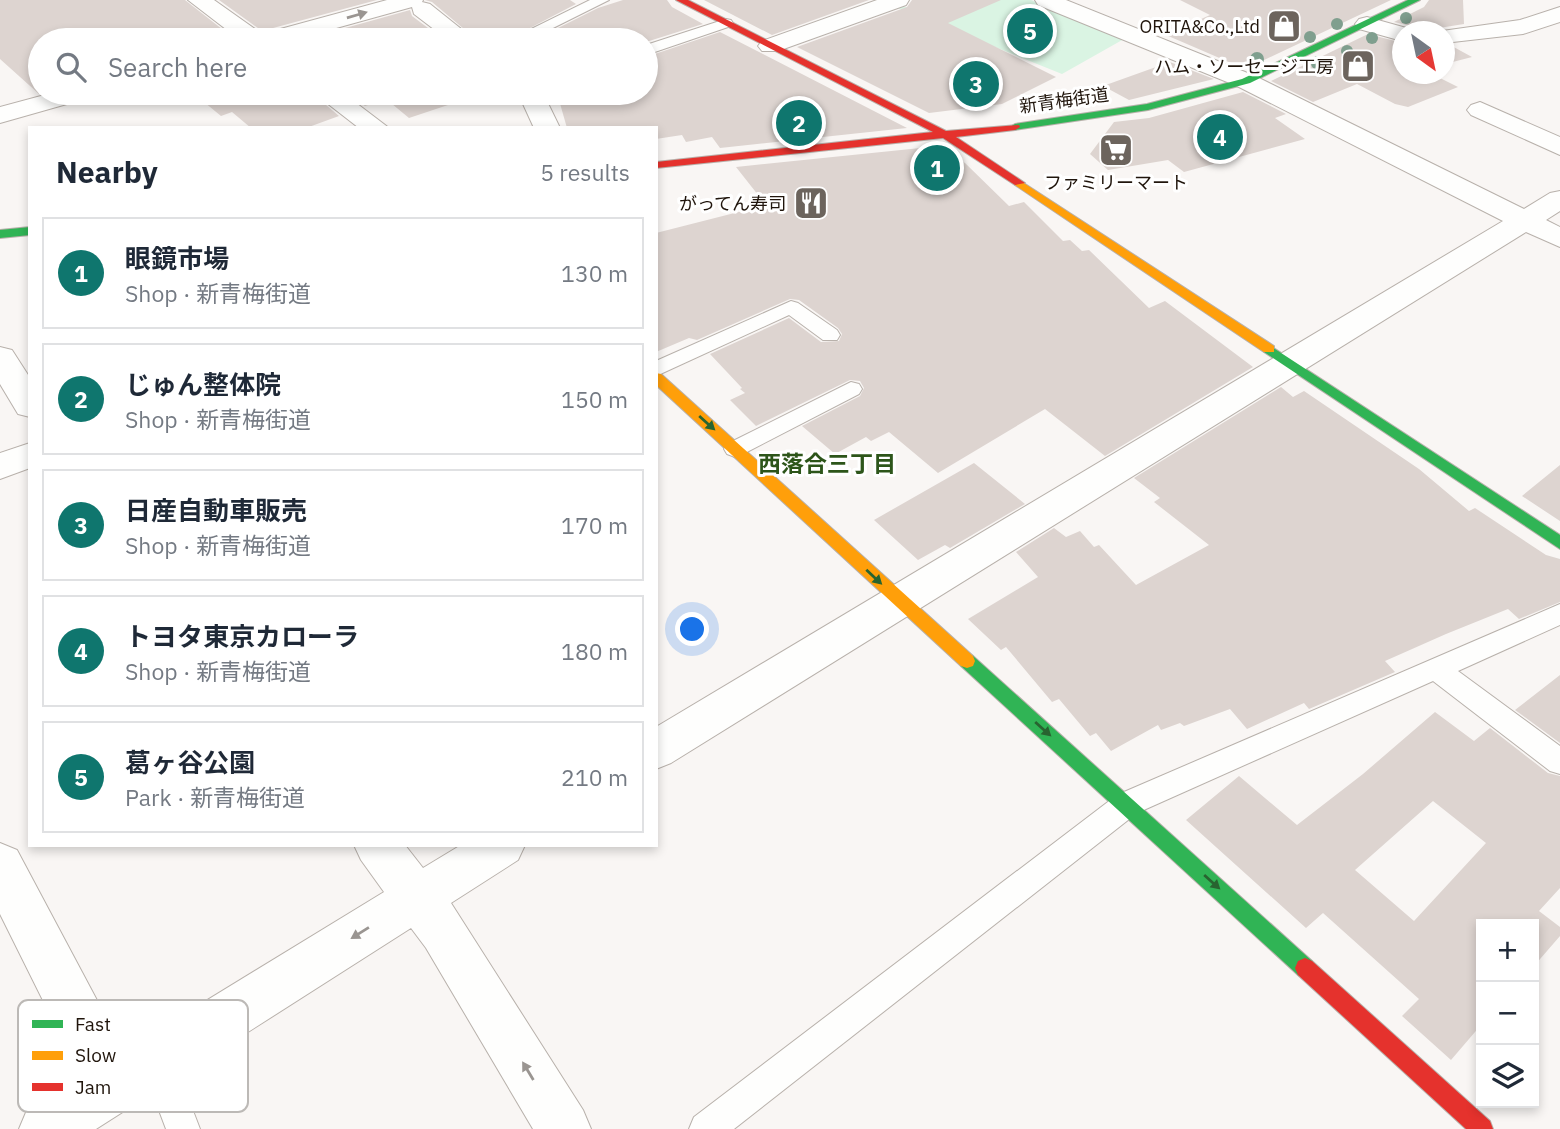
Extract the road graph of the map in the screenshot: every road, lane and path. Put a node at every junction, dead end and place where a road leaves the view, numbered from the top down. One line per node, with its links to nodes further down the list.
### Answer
1 (199, 0): 11 (street)
2 (602, 0): 14 (lane)
3 (681, 0): 9 (street)
4 (898, 0): 18 (street)
5 (1415, 0): 10 (street, 新青梅街道)
6 (1055, 1): 19 (street)
7 (415, 3): 12 (street, one-way to 7); 13 (street)
8 (1560, 14): 16 (street)
9 (726, 23): 17 (lane); 18 (street)
10 (1367, 24): 15 (street); 19 (street, 新青梅街道)
11 (238, 28)
12 (316, 28)
13 (447, 28)
14 (542, 28)
15 (1392, 32)
16 (1455, 35)
17 (658, 46)
18 (770, 46): 27 (street)
19 (1246, 81): 27 (street, 新青梅街道); 31 (street)
20 (36, 105): 24 (street)
21 (344, 105): 25 (street)
22 (536, 105): 26 (street)
23 (1480, 110): 28 (street)
24 (0, 115)
25 (373, 126)
26 (546, 126)
27 (946, 135): 29 (street, 新青梅街道); 37 (street)
28 (1560, 147)
29 (658, 165)
30 (1560, 200): 31 (street)
31 (1524, 221): 34 (street); 37 (street)
32 (28, 231): 33 (street)
33 (0, 234)
34 (1560, 238)
35 (830, 335): 38 (lane)
36 (0, 357): 41 (street)
37 (1290, 364): 45 (street); 46 (street)
38 (658, 368)
39 (658, 379): 42 (street, one-way to 42)
40 (851, 389): 42 (lane)
41 (28, 403)
42 (735, 449): 46 (street, one-way to 46)
43 (28, 456): 44 (street)
44 (0, 466)
45 (1560, 543)
46 (900, 600): 49 (street); 51 (street, one-way to 51)
47 (1560, 614): 48 (lane)
48 (1436, 669): 50 (lane); 51 (lane)
49 (658, 749)
50 (1560, 762)
51 (1127, 804): 63 (lane); 64 (street, one-way to 64)
52 (379, 847): 55 (street)
53 (499, 847): 55 (street)
54 (0, 866): 56 (street)
55 (418, 897): 57 (street, one-way to 57); 62 (street, one-way to 55)
56 (69, 1000)
57 (248, 1003)
58 (73, 1112): 60 (street)
59 (177, 1112): 61 (lane)
60 (46, 1129)
61 (183, 1129)
62 (564, 1129)
63 (706, 1129)
64 (1482, 1129)

